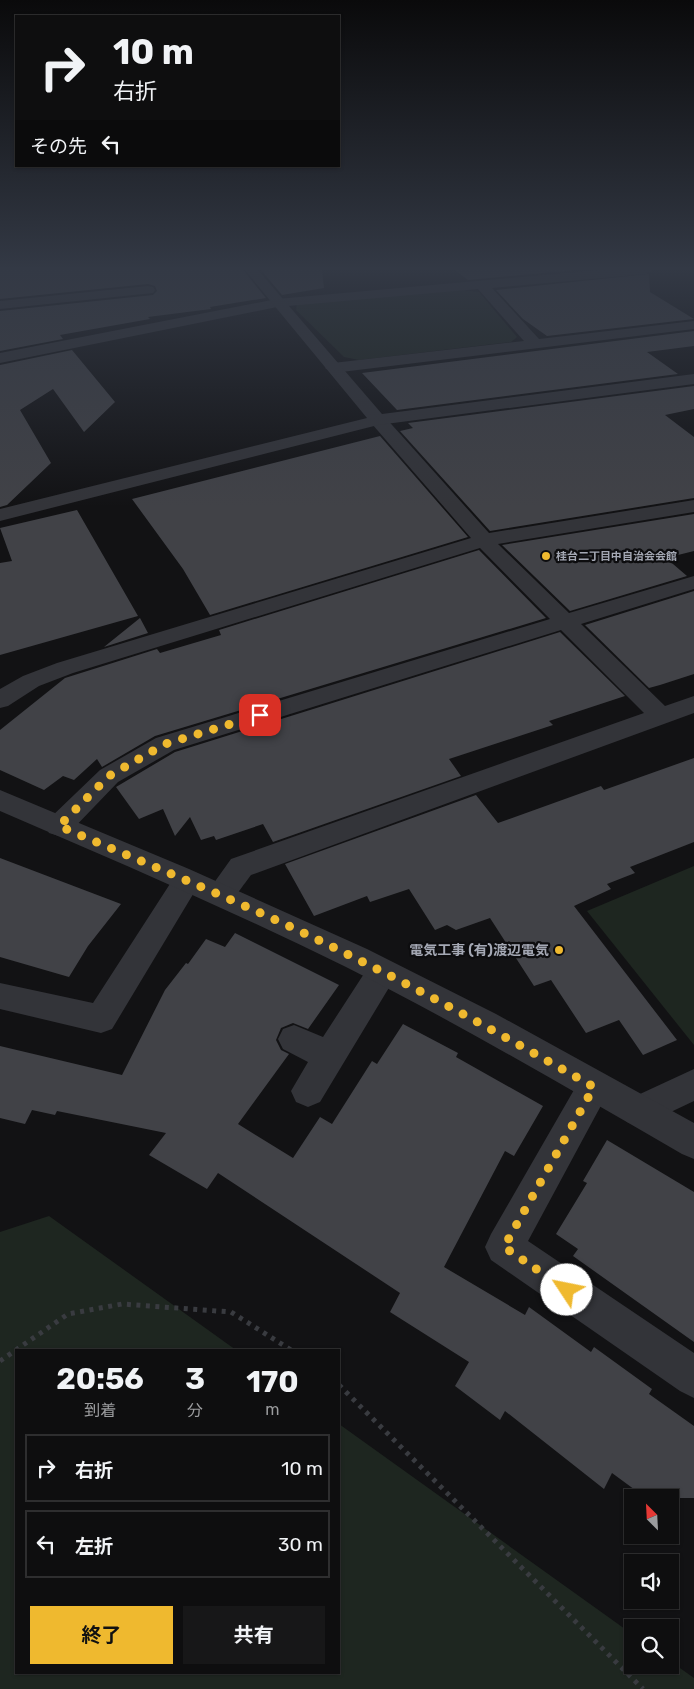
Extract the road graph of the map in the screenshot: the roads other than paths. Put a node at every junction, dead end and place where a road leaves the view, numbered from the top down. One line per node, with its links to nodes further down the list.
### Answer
1 (40, 349): 4 (street)
2 (316, 349): 5 (street)
3 (494, 349): 5 (street)
4 (0, 358)
5 (333, 368): 7 (street)
6 (694, 379): 7 (street)
7 (378, 420): 9 (street); 10 (street)
8 (694, 506): 10 (street)
9 (0, 515)
10 (485, 540): 12 (street); 13 (street)
11 (694, 582): 12 (street)
12 (564, 622): 15 (street); 17 (street)
13 (0, 700)
14 (694, 704): 15 (street)
15 (660, 715): 19 (street)
16 (0, 800): 17 (street)
17 (59, 826): 18 (street)
18 (187, 880): 19 (street); 21 (street)
19 (220, 894): 20 (street)
20 (382, 972): 23 (street); 25 (street)
21 (0, 996)
22 (294, 1039): 23 (street)
23 (329, 1056): 26 (street)
24 (694, 1084): 27 (street)
25 (594, 1087): 27 (street); 29 (street)
26 (308, 1091)
27 (639, 1110): 28 (street)
28 (694, 1142)
29 (694, 1377)

